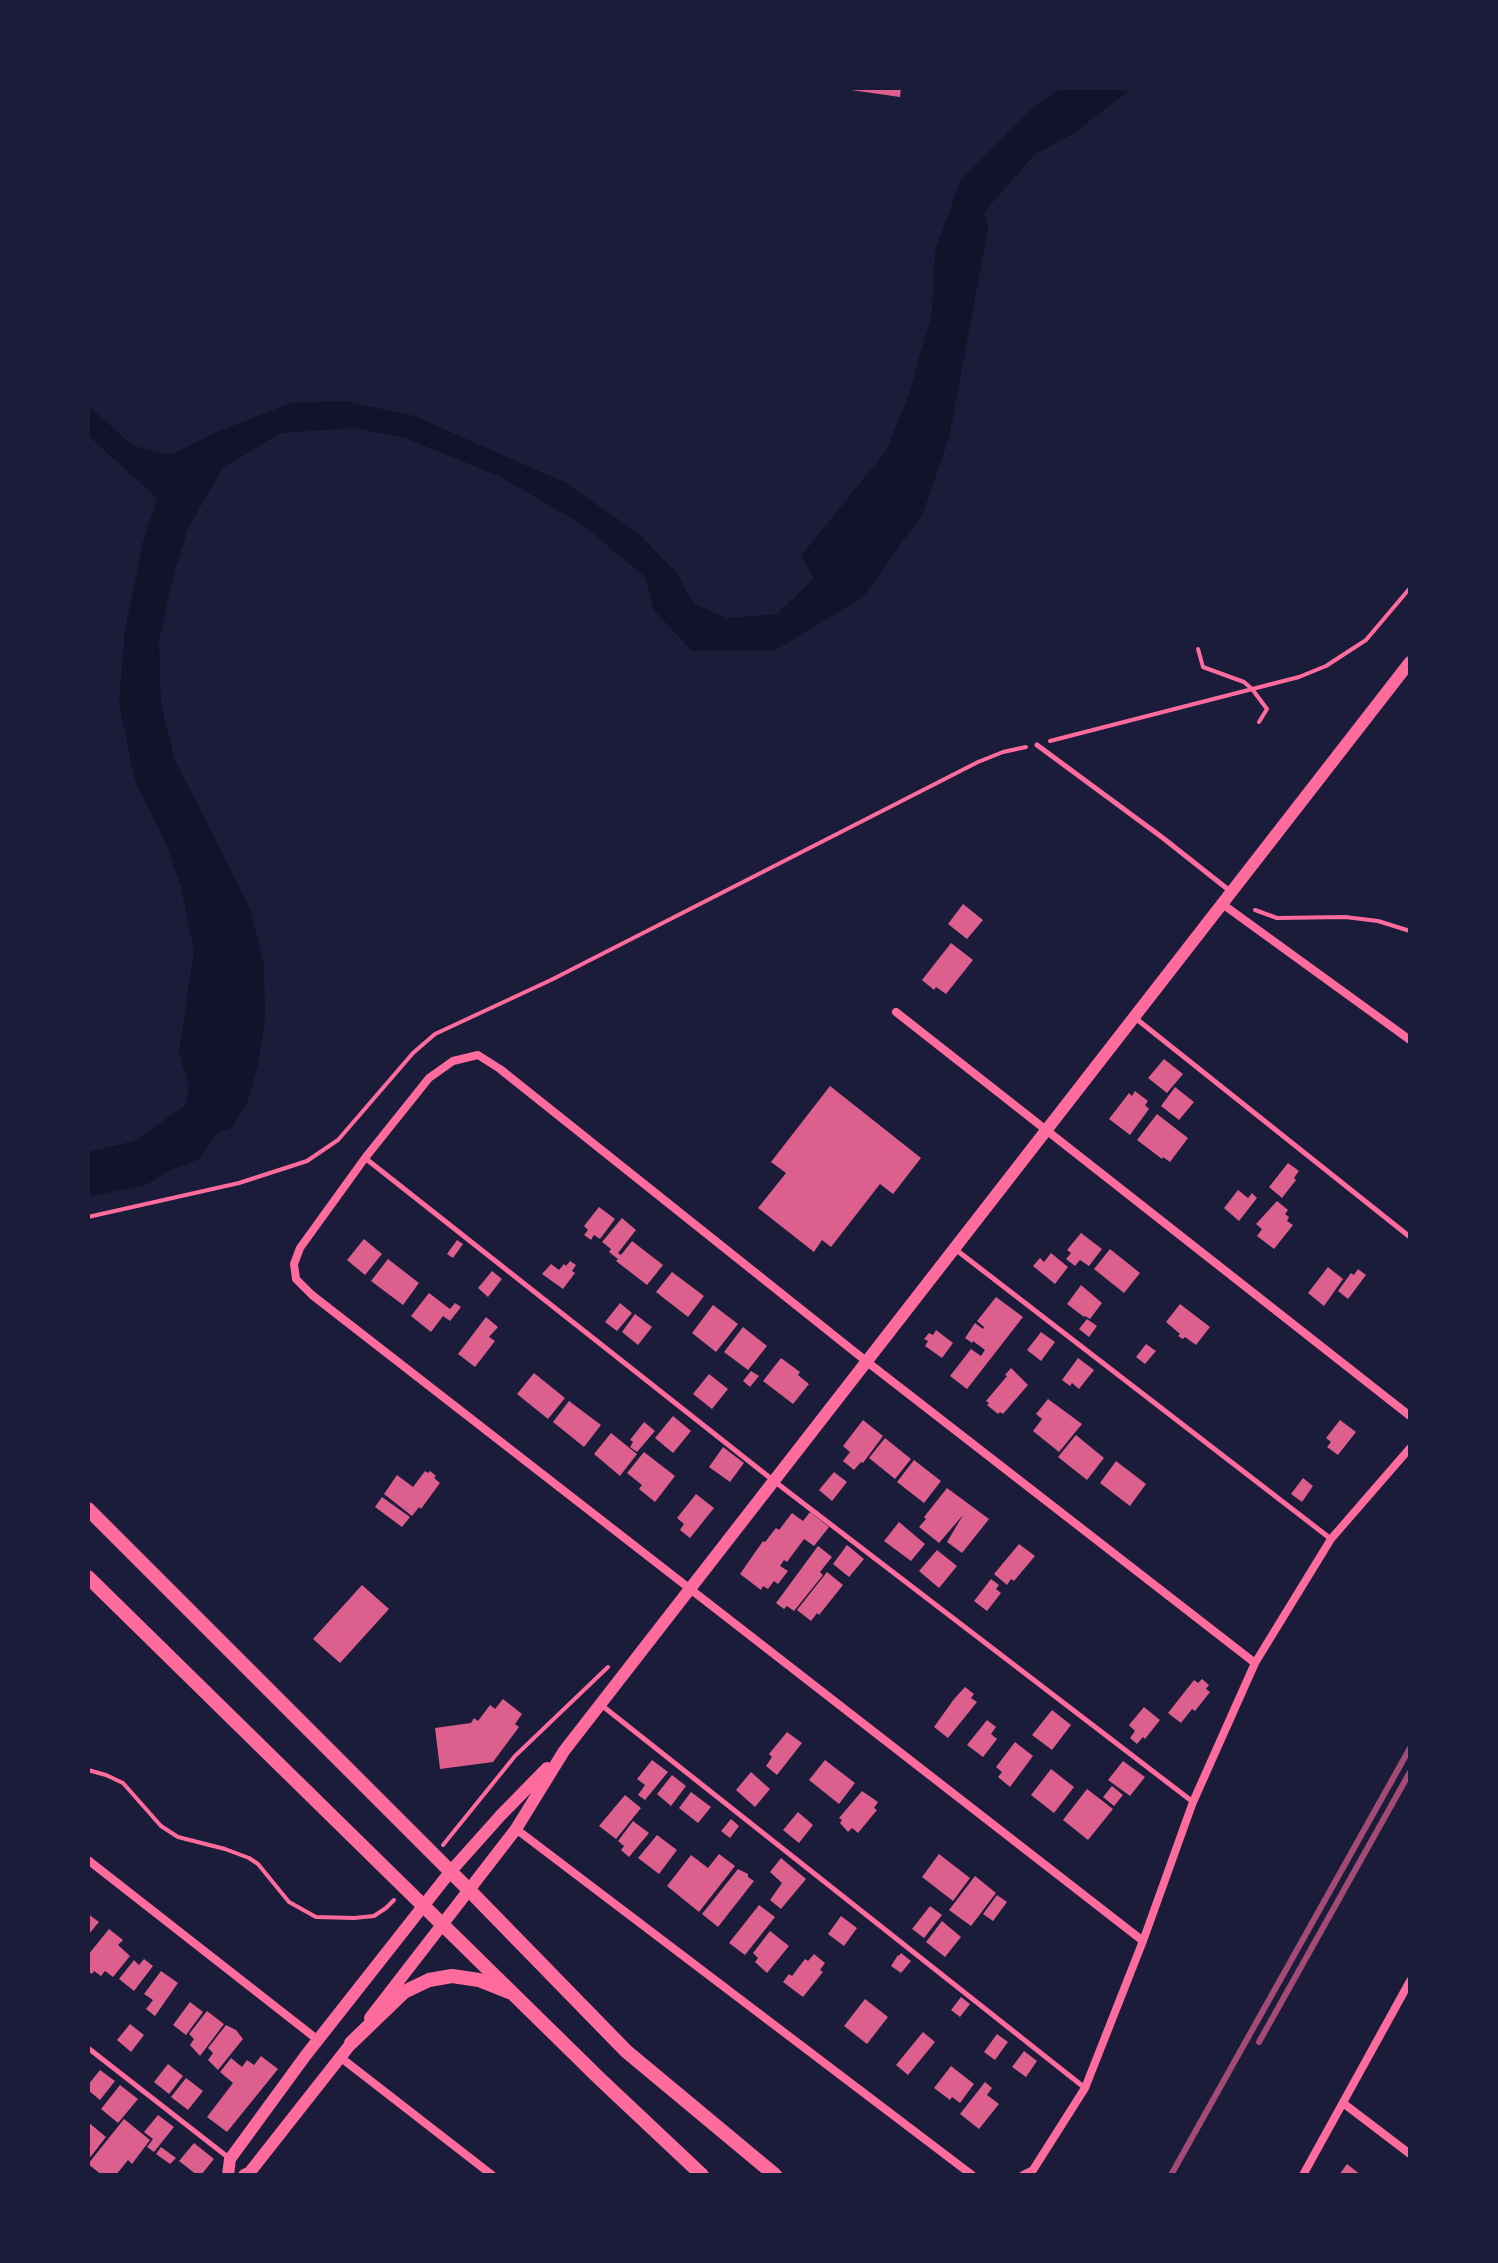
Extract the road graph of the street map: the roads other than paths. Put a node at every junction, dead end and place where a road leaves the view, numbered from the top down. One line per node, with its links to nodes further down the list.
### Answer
1 (1410, 662): 3 (street)
2 (1037, 745): 3 (lane)
3 (1231, 891): 4 (street)
4 (1221, 903): 6 (street); 7 (street)
5 (896, 1012): 8 (street)
6 (1133, 1017): 8 (street); 10 (lane)
7 (1410, 1040)
8 (1045, 1130): 11 (street); 13 (street)
9 (365, 1158): 12 (street); 15 (lane); 19 (street)
10 (1410, 1237)
11 (954, 1248): 12 (street); 17 (lane)
12 (866, 1361): 15 (street); 20 (street)
13 (1410, 1416)
14 (1410, 1448): 17 (street)
15 (774, 1481): 19 (street); 23 (lane)
16 (88, 1509): 26 (main road)
17 (1331, 1539): 20 (street)
18 (88, 1577): 28 (main road)
19 (689, 1590): 21 (street); 30 (street)
20 (1255, 1663): 23 (street)
21 (600, 1704): 22 (street); 37 (lane)
22 (564, 1751): 24 (street); 26 (street)
23 (1193, 1802): 30 (street)
24 (516, 1829): 27 (street); 46 (street)
25 (88, 1860): 33 (street)
26 (450, 1872): 27 (main road); 28 (street)
27 (470, 1891): 29 (street); 45 (main road)
28 (424, 1905): 29 (main road); 33 (street)
29 (443, 1923): 32 (main road); 34 (street)
30 (1143, 1941): 37 (street)
31 (1410, 1981): 38 (street)
32 (516, 1995): 34 (main road); 44 (main road)
33 (318, 2040): 40 (street)
34 (351, 2043): 36 (street)
35 (88, 2048): 40 (lane)
36 (340, 2057): 41 (street); 43 (street)
37 (1085, 2088): 47 (street)
38 (1343, 2103): 39 (street); 48 (street)
39 (1410, 2154)
40 (230, 2159): 42 (street)
41 (249, 2174)
42 (228, 2175)
43 (492, 2175)
44 (702, 2175)
45 (775, 2175)
46 (972, 2175)
47 (1023, 2175)
48 (1303, 2175)

